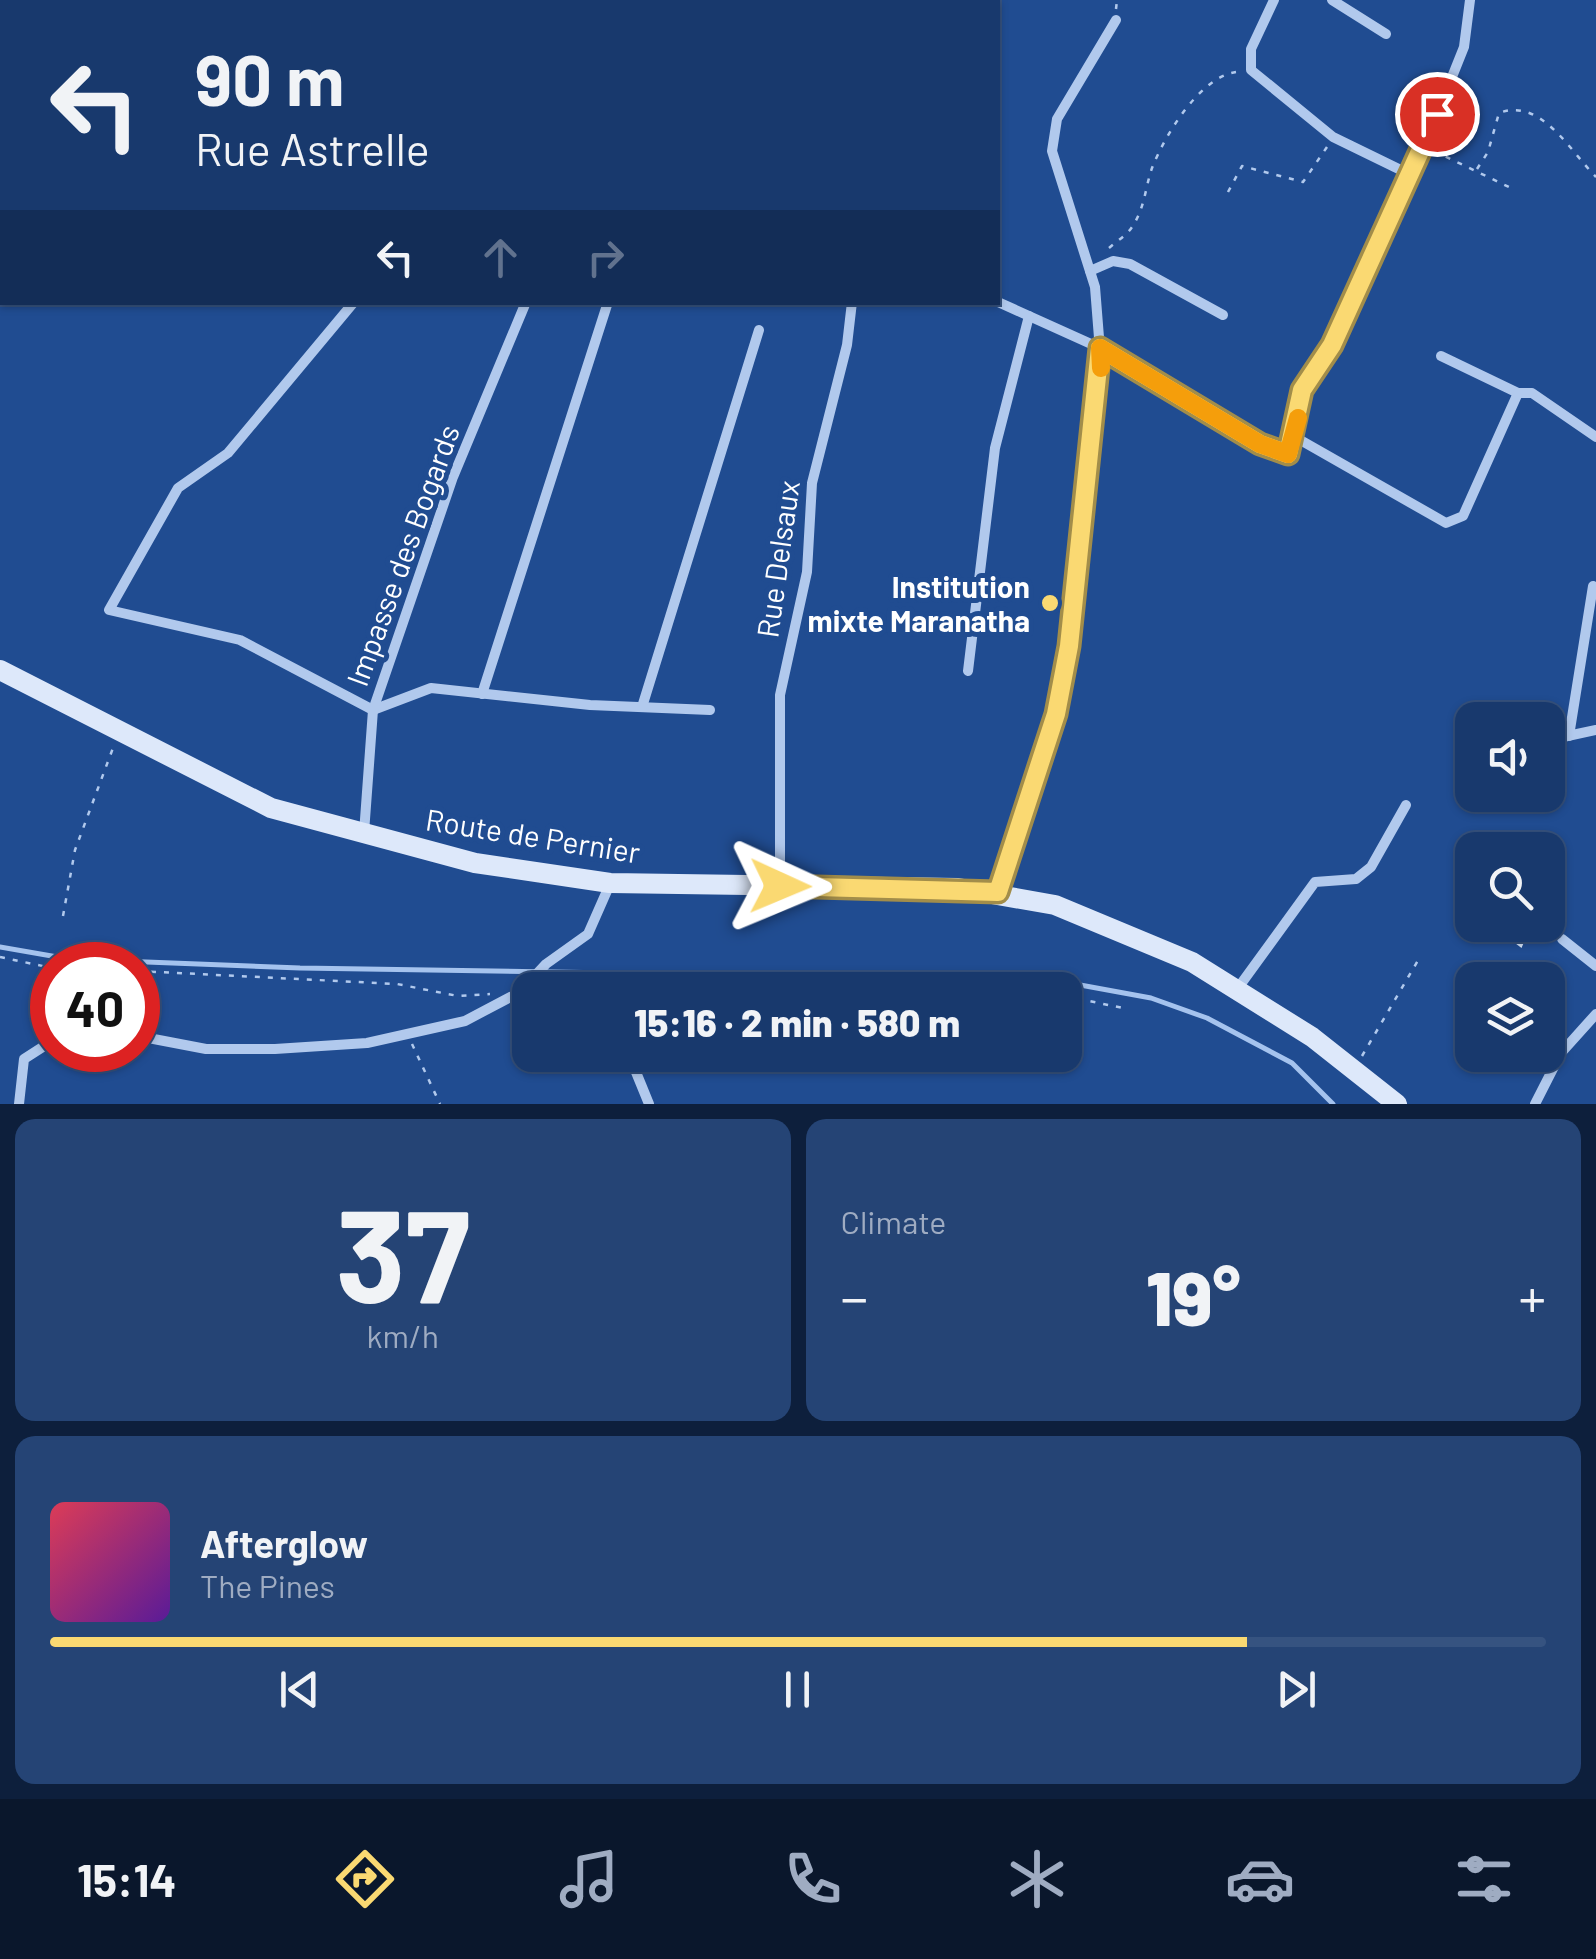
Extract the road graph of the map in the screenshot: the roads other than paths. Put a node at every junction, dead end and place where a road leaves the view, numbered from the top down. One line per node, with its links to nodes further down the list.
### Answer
1 (1274, 0): 6 (street)
2 (1332, 0): 5 (street)
3 (1470, 0): 6 (street)
4 (1116, 20): 7 (street)
5 (1386, 34)
6 (1410, 175): 19 (street)
7 (1090, 267): 13 (street); 16 (street)
8 (1000, 303): 14 (street)
9 (351, 305): 26 (street)
10 (525, 305): 26 (street, Impasse des Bogards)
11 (607, 305): 24 (street)
12 (852, 305): 34 (street, Rue Delsaux)
13 (1223, 315)
14 (1029, 316): 16 (street); 23 (street)
15 (759, 330): 25 (street)
16 (1100, 348): 19 (street); 35 (street)
17 (1441, 356): 18 (street)
18 (1518, 394): 19 (street); 20 (street)
19 (1295, 437)
20 (1596, 437)
21 (1593, 586): 29 (street)
22 (0, 670): 32 (street, Route de Pernier)
23 (968, 671)
24 (482, 694): 25 (street); 26 (street)
25 (642, 707): 27 (street)
26 (374, 710): 32 (street, Impasse des Bogards)
27 (710, 710)
28 (1596, 730): 29 (street)
29 (1569, 736): 30 (street)
30 (1565, 737)
31 (1406, 805): 39 (street)
32 (364, 834): 33 (street, Route de Pernier)
33 (610, 883): 34 (street, Route de Pernier); 38 (street)
34 (780, 886): 35 (street, Route de Pernier)
35 (998, 892): 39 (street, Route de Pernier)
36 (1565, 941): 37 (street)
37 (1596, 966)
38 (539, 972)
39 (1238, 988): 47 (street, Route de Pernier)
40 (512, 998): 42 (street)
41 (1596, 1014): 48 (street)
42 (160, 1040)
43 (30, 1056): 45 (street)
44 (636, 1072): 46 (street)
45 (19, 1104)
46 (649, 1104)
47 (1396, 1104)
48 (1535, 1104)

